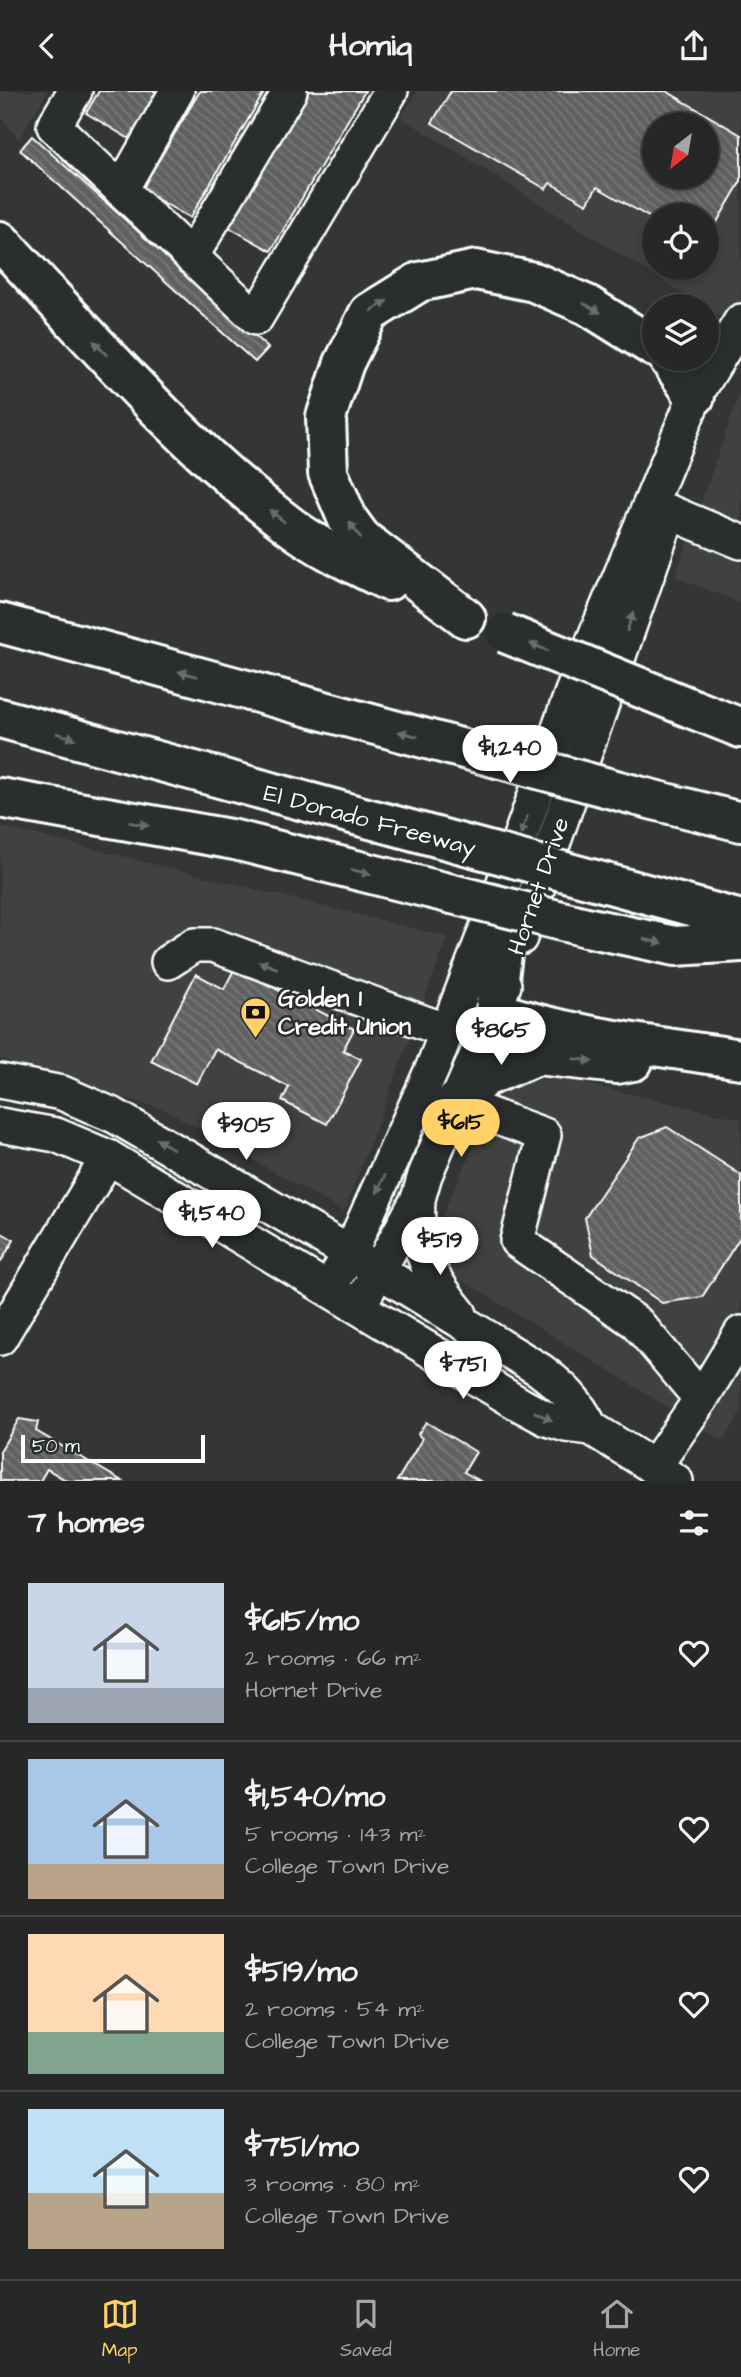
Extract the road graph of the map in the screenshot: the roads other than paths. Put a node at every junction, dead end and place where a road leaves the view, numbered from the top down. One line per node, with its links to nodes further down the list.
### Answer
1 (75, 91): 5 (street)
2 (177, 91): 5 (street)
3 (290, 91): 7 (street)
4 (391, 91): 7 (street)
5 (121, 190): 7 (street)
6 (0, 241): 14 (highway, one-way to 6)
7 (191, 257)
8 (737, 328): 11 (street, Hornet Drive); 12 (street, Hornet Drive)
9 (642, 339): 14 (highway, one-way to 9)
10 (677, 371): 11 (highway)
11 (695, 396): 20 (street, Hornet Drive, one-way to 20)
12 (669, 512): 13 (street); 24 (street, Hornet Drive, one-way to 12)
13 (741, 542)
14 (466, 618): 17 (highway, one-way to 14, bridge)
15 (0, 623): 19 (highway, one-way to 15, bridge)
16 (0, 718): 21 (highway, El Dorado Freeway, one-way to 21, bridge)
17 (741, 727)
18 (0, 798): 22 (highway, one-way to 22, bridge)
19 (741, 822)
20 (499, 896): 24 (highway); 25 (street, Hornet Drive)
21 (741, 920)
22 (741, 942)
23 (168, 962): 25 (street, one-way to 23)
24 (495, 1011): 26 (highway); 29 (street, Hornet Drive)
25 (447, 1031): 33 (street, Hornet Drive, one-way to 33)
26 (686, 1050): 27 (highway); 29 (highway, one-way to 26)
27 (741, 1059)
28 (0, 1081): 33 (street, one-way to 28)
29 (455, 1102): 32 (street, Hornet Drive); 40 (street)
30 (0, 1125): 31 (street)
31 (108, 1157): 35 (street); 39 (street)
32 (418, 1199): 34 (street, Hornet Drive); 37 (street)
33 (350, 1253): 34 (street); 35 (street, Hornet Drive)
34 (378, 1271): 36 (street, Hornet Drive); 37 (street)
35 (329, 1288): 36 (street)
36 (359, 1305): 41 (street, one-way to 41)
37 (472, 1329): 41 (street)
38 (741, 1333): 40 (street)
39 (0, 1338)
40 (701, 1399): 42 (street)
41 (591, 1428): 42 (street)
42 (665, 1474)

